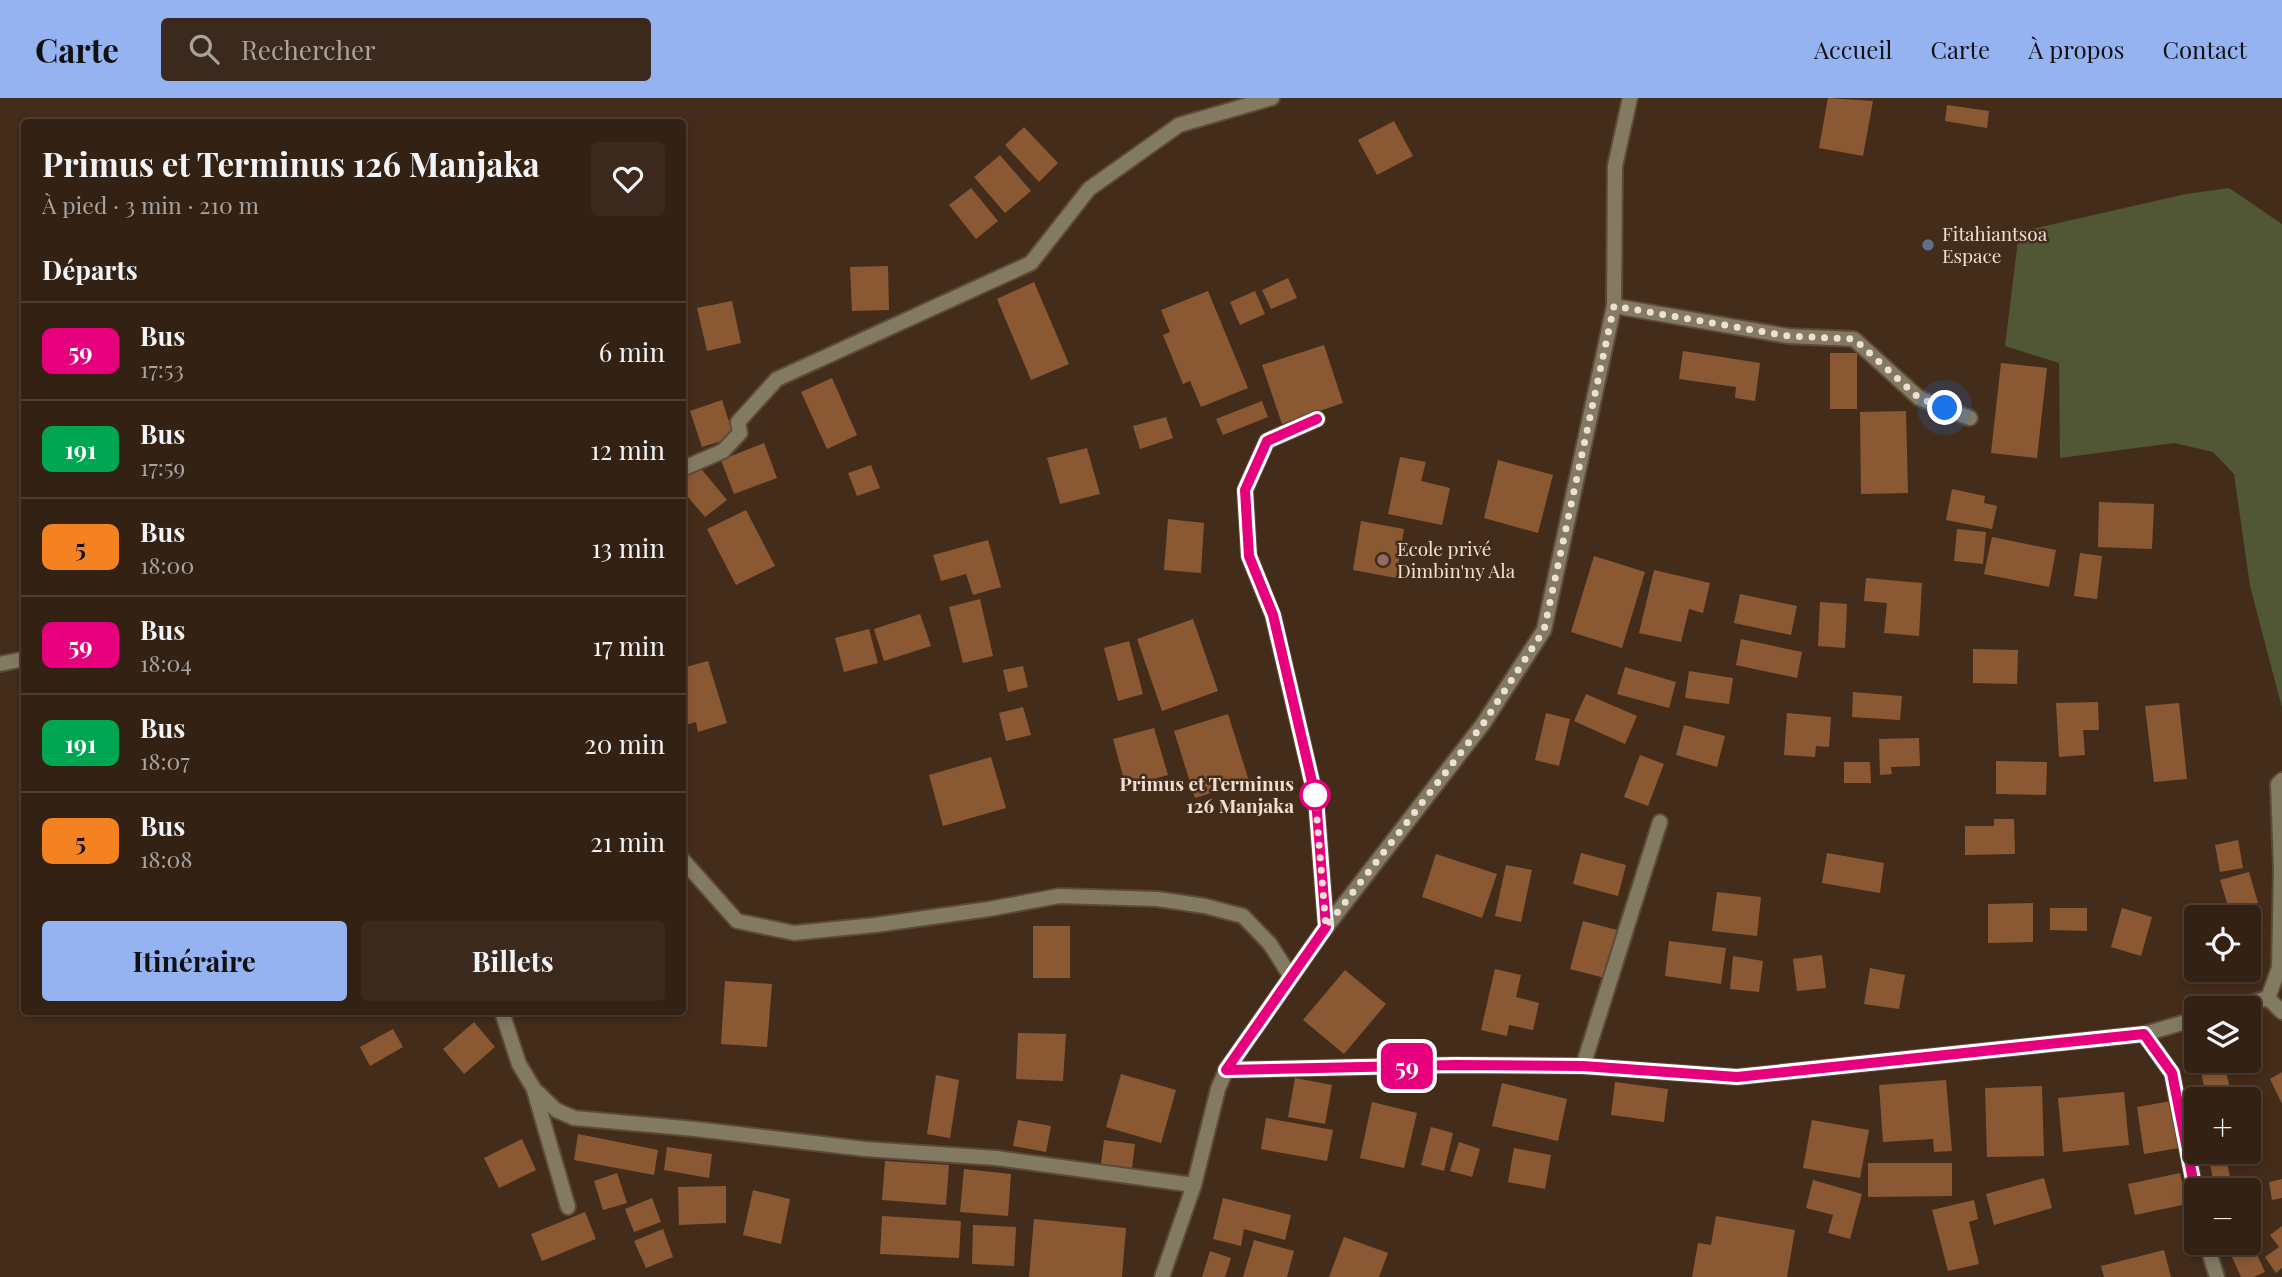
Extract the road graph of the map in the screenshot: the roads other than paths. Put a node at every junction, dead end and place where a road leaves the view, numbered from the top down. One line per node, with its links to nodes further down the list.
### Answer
1 (1272, 98): 6 (street)
2 (1630, 98): 3 (street)
3 (1614, 306): 4 (street); 12 (street)
4 (1970, 418)
5 (1317, 419): 12 (street)
6 (686, 467)
7 (21, 660): 8 (street)
8 (0, 664)
9 (2282, 780): 14 (street)
10 (1660, 822): 20 (street)
11 (686, 864): 13 (street)
12 (1326, 927): 13 (street)
13 (1291, 977): 21 (street)
14 (2268, 998): 15 (street); 16 (street)
15 (2261, 1000)
16 (2282, 1012)
17 (503, 1015): 22 (street)
18 (2184, 1022): 19 (street)
19 (2144, 1034): 20 (street); 23 (street)
20 (1583, 1066): 21 (street)
21 (1226, 1070): 24 (street)
22 (534, 1089): 24 (street); 25 (street)
23 (2193, 1178)
24 (1194, 1185): 27 (street)
25 (568, 1207)
26 (2210, 1255): 28 (street)
27 (1162, 1277)
28 (2217, 1277)

